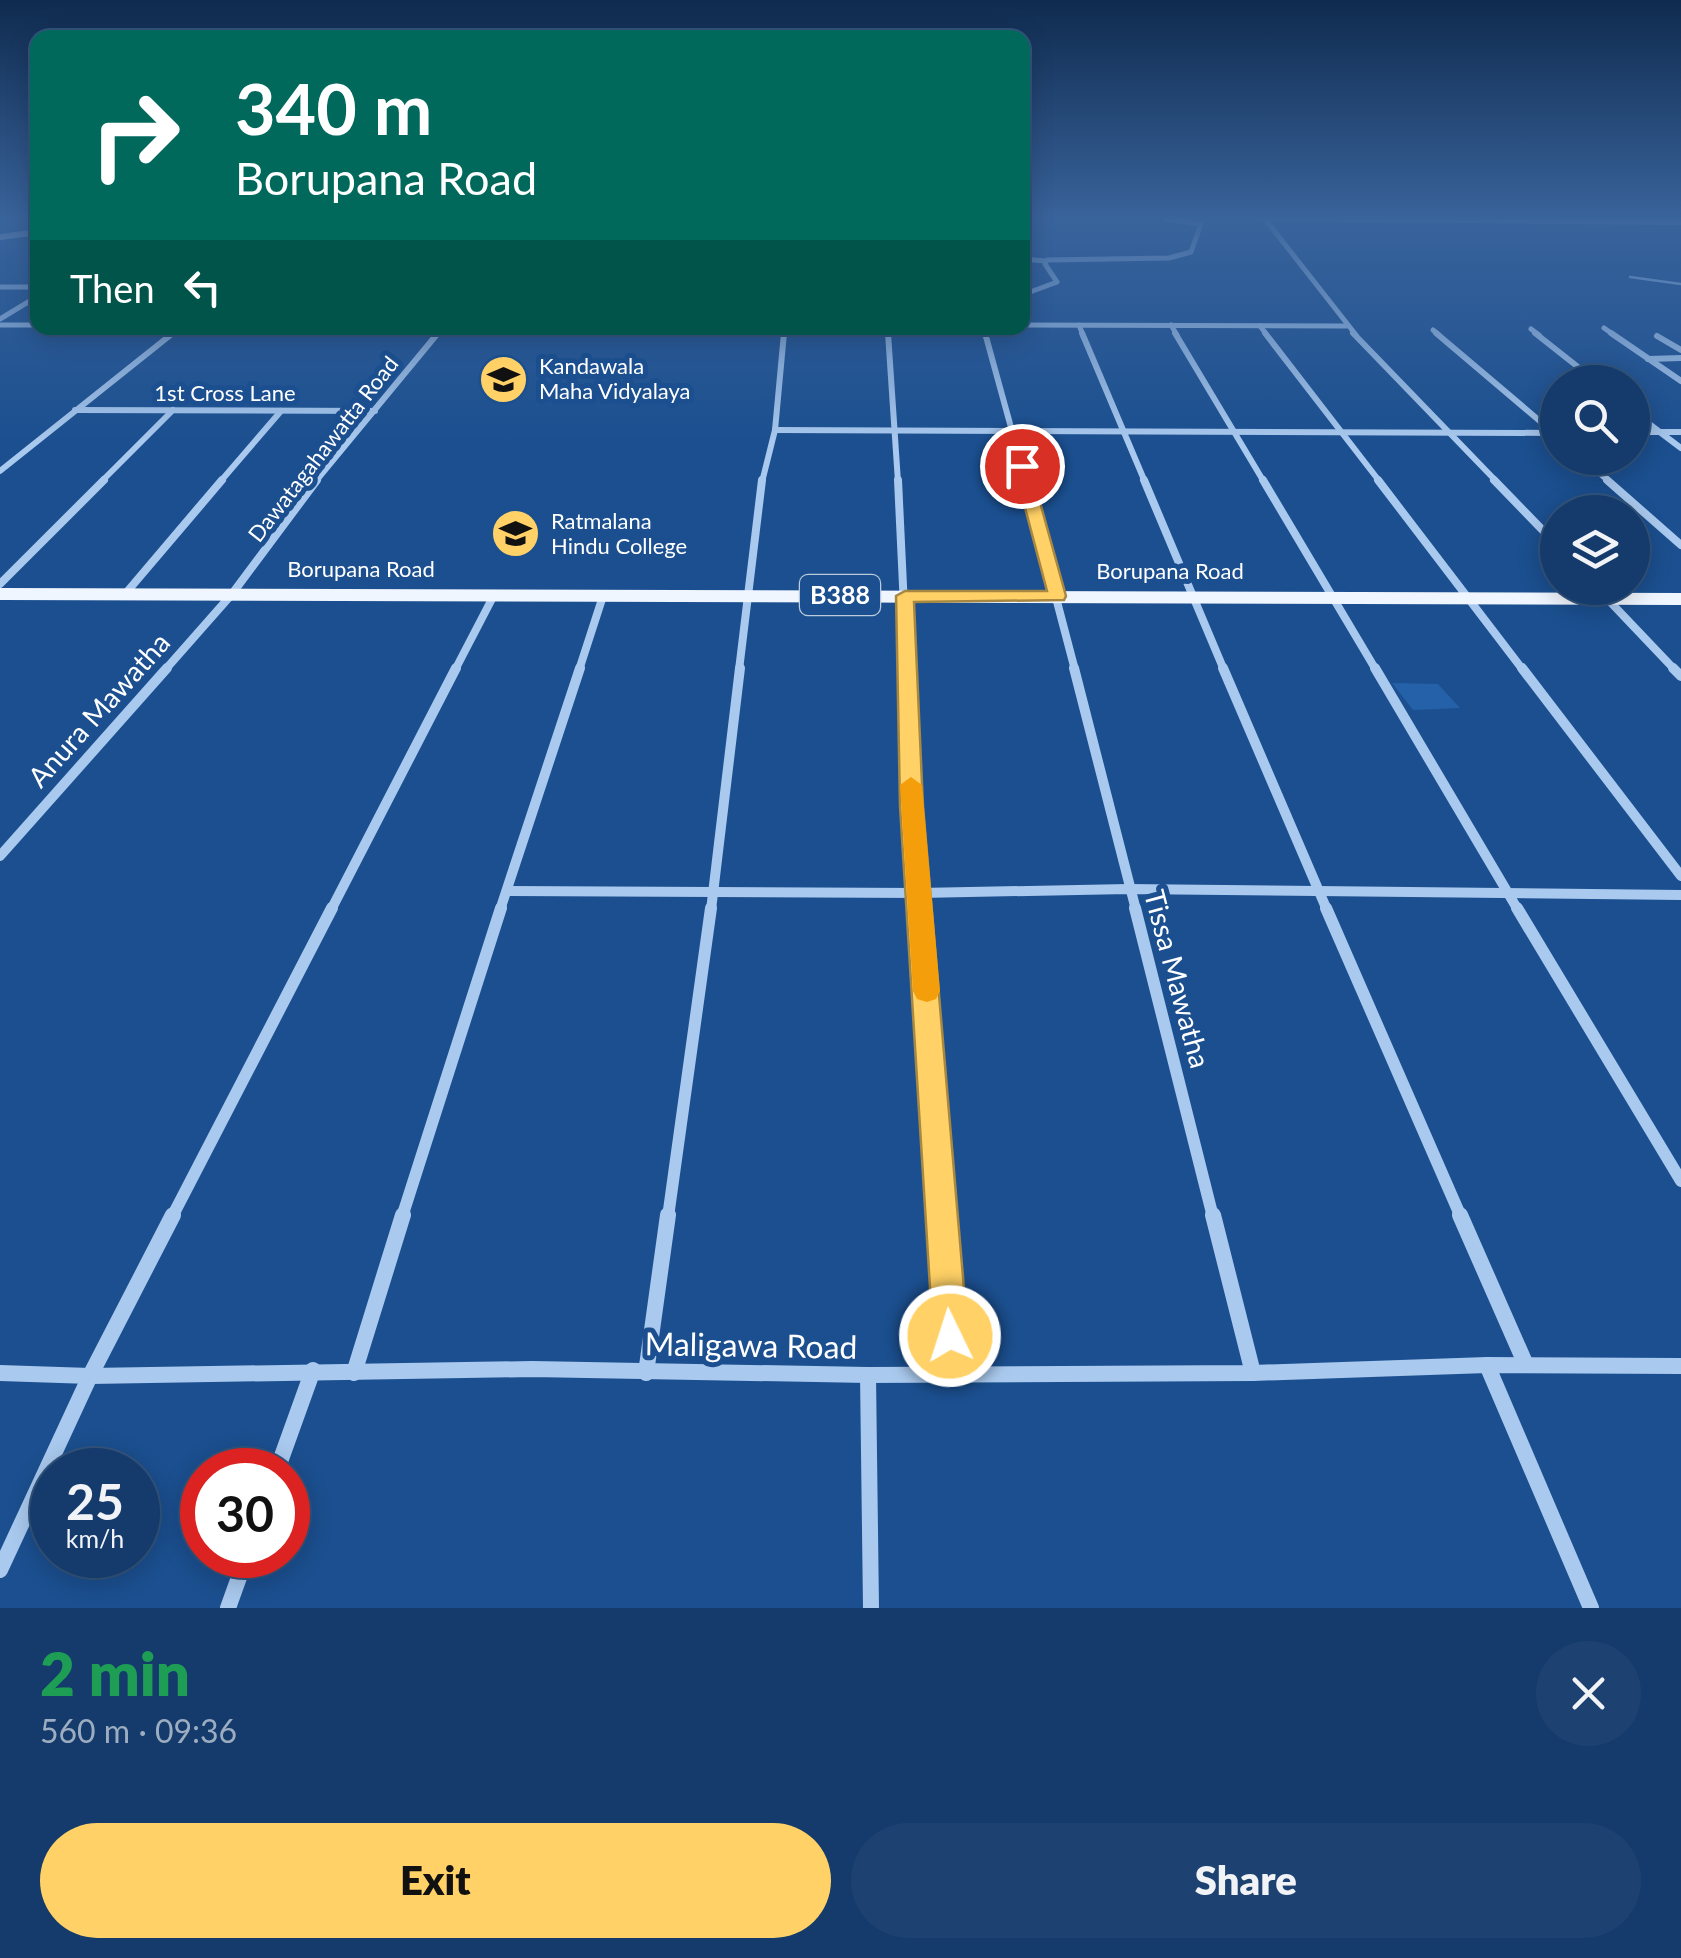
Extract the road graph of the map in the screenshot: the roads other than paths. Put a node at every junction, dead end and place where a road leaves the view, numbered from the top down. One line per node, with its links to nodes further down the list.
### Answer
1 (1326, 294): 9 (street)
2 (30, 301): 3 (street)
3 (0, 322): 4 (street)
4 (30, 325)
5 (1030, 325): 6 (street)
6 (1079, 325): 7 (street); 32 (street)
7 (1170, 325): 8 (street); 33 (street)
8 (1260, 326): 9 (street); 39 (street)
9 (1347, 326): 38 (street)
10 (1604, 328): 20 (street)
11 (1433, 330): 28 (street)
12 (1531, 330): 22 (street)
13 (171, 335): 24 (street)
14 (436, 335): 27 (street, Dawatagahawatta Road)
15 (783, 335): 30 (street)
16 (888, 335): 31 (street)
17 (986, 335): 37 (street, Tissa Mawatha)
18 (1658, 336): 19 (street)
19 (1681, 350)
20 (1648, 358): 21 (street); 23 (street)
21 (1681, 358)
22 (1575, 365)
23 (1681, 381)
24 (74, 410): 25 (street, 1st Cross Lane); 42 (street)
25 (173, 410): 26 (street, 1st Cross Lane); 46 (street)
26 (281, 410): 27 (street, 1st Cross Lane); 48 (street)
27 (375, 411): 49 (street, Dawatagahawatta Road)
28 (1540, 420)
29 (1650, 426): 35 (street)
30 (776, 430): 31 (street); 53 (street)
31 (894, 431): 37 (street); 54 (street)
32 (1126, 432): 33 (street); 37 (street); 56 (street)
33 (1231, 432): 39 (street); 57 (street)
34 (1650, 432): 35 (street)
35 (1658, 432): 36 (street); 41 (street)
36 (1681, 432)
37 (1013, 433): 55 (street, Tissa Mawatha)
38 (1447, 433): 39 (street); 40 (street); 44 (street)
39 (1340, 434): 58 (street)
40 (1540, 434)
41 (1681, 448)
42 (0, 471)
43 (1601, 475): 45 (street)
44 (1540, 528)
45 (1681, 545)
46 (0, 584)
47 (0, 594): 48 (main road, Borupana Road / B388)
48 (126, 594): 49 (main road, Borupana Road / B388)
49 (232, 594): 51 (main road, Borupana Road / B388); 63 (street, Anura Mawatha)
50 (1540, 594): 58 (main road, Borupana Road / B388)
51 (494, 595): 52 (main road, Borupana Road / B388); 83 (street)
52 (603, 596): 53 (main road, Borupana Road / B388); 67 (street)
53 (747, 596): 54 (main road, Borupana Road / B388); 68 (street)
54 (905, 596): 55 (main road, Borupana Road / B388); 69 (street)
55 (1057, 596): 56 (main road, Borupana Road / B388); 65 (street, Tissa Mawatha)
56 (1192, 596): 57 (main road, Borupana Road / B388); 66 (street)
57 (1333, 596): 58 (main road, Borupana Road / B388); 70 (street)
58 (1467, 596): 64 (street)
59 (1650, 597): 60 (main road, Borupana Road / B388)
60 (1681, 599)
61 (1613, 605): 62 (street)
62 (1681, 676)
63 (0, 856)
64 (1681, 876)
65 (1128, 889): 66 (street); 69 (street); 77 (street, Tissa Mawatha)
66 (1318, 890): 70 (street); 74 (street)
67 (508, 891): 68 (street); 79 (street)
68 (713, 893): 69 (street); 80 (street)
69 (920, 893): 81 (street)
70 (1507, 894): 71 (street); 72 (street)
71 (1681, 895)
72 (1681, 1181)
73 (1487, 1364): 74 (street, Maligawa Road); 77 (street, Maligawa Road); 89 (street)
74 (1526, 1365): 75 (street, Maligawa Road)
75 (1681, 1366)
76 (313, 1370): 79 (street, Maligawa Road); 83 (street, Maligawa Road); 84 (street)
77 (1253, 1372): 81 (street, Maligawa Road)
78 (0, 1373): 83 (street, Maligawa Road)
79 (354, 1373): 80 (street, Maligawa Road)
80 (646, 1373): 82 (street, Maligawa Road)
81 (953, 1374): 82 (street, Maligawa Road)
82 (868, 1375): 88 (street)
83 (90, 1376): 85 (street)
84 (285, 1448)
85 (0, 1570)
86 (238, 1578): 87 (street)
87 (228, 1608)
88 (871, 1608)
89 (1591, 1608)

